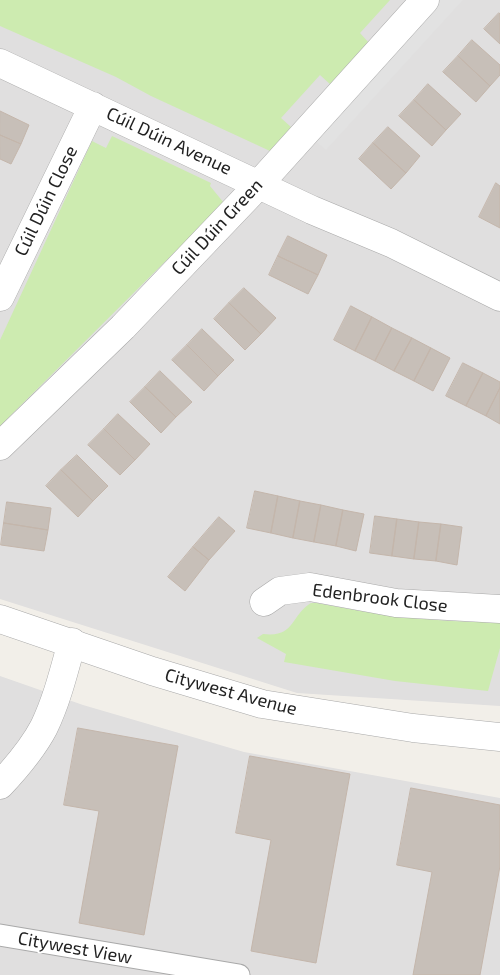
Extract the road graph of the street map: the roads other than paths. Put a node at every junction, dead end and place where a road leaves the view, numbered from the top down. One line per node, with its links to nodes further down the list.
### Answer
1 (425, 0): 4 (street, Cúil Dúin Green)
2 (0, 62): 3 (street, Cúil Dúin Avenue)
3 (93, 106): 4 (street, Cúil Dúin Avenue); 5 (street, Cúil Dúin Close)
4 (258, 184): 6 (street, Cúil Dúin Avenue); 7 (street, Cúil Dúin Green)
5 (0, 297)
6 (500, 298)
7 (0, 446)
8 (264, 602): 9 (street, Edenbrook Close)
9 (500, 609)
10 (0, 619): 11 (street, Citywest Avenue)
11 (72, 642): 12 (street, Citywest Avenue); 13 (street)
12 (500, 737)
13 (0, 785)
14 (0, 935): 15 (street, Citywest View)
15 (239, 975)

